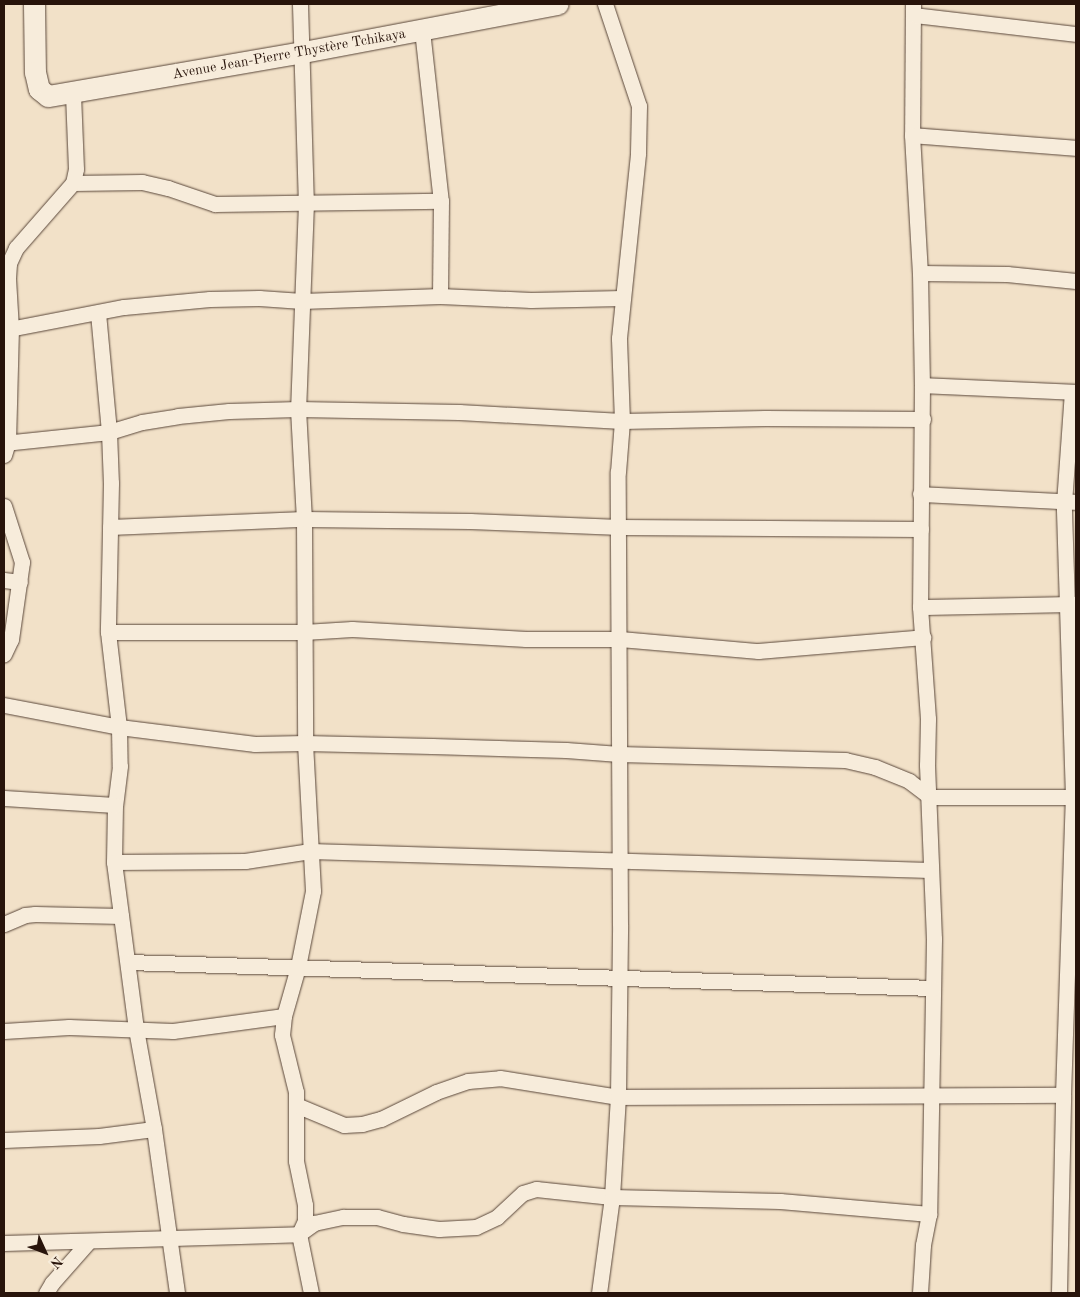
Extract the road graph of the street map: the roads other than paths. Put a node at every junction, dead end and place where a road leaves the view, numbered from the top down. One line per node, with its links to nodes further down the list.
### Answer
1 (34, 4): 9 (street, Avenue Jean-Pierre Thystère Tchikaya)
2 (300, 4): 8 (street)
3 (558, 4): 6 (street, Avenue Jean-Pierre Thystère Tchikaya)
4 (605, 4): 18 (street)
5 (914, 9): 7 (street); 10 (street)
6 (422, 30): 8 (street, Avenue Jean-Pierre Thystère Tchikaya); 13 (street)
7 (1076, 34)
8 (302, 52): 9 (street, Avenue Jean-Pierre Thystère Tchikaya); 14 (street)
9 (73, 93): 12 (street)
10 (912, 135): 11 (street); 15 (street)
11 (1076, 148)
12 (73, 183): 14 (street); 21 (street)
13 (441, 201): 14 (street); 17 (street)
14 (306, 203): 19 (street)
15 (920, 273): 16 (street); 22 (street)
16 (1076, 281)
17 (440, 296): 18 (street); 19 (street)
18 (622, 298): 26 (street)
19 (302, 302): 20 (street); 24 (street)
20 (98, 313): 21 (street); 27 (street)
21 (7, 329): 28 (street)
22 (922, 385): 23 (street); 25 (street)
23 (1074, 392): 30 (street)
24 (298, 408): 26 (street); 27 (street); 32 (street)
25 (923, 419): 26 (street); 29 (street)
26 (622, 421): 34 (street)
27 (109, 432): 28 (street); 33 (street)
28 (5, 447)
29 (920, 494): 30 (street); 35 (street)
30 (1070, 502): 38 (street)
31 (4, 506): 37 (street)
32 (304, 519): 33 (street); 34 (street); 41 (street)
33 (110, 527): 40 (street)
34 (619, 527): 35 (street); 43 (street)
35 (921, 529): 39 (street)
36 (4, 580): 37 (street)
37 (20, 582): 44 (street)
38 (1072, 604): 39 (street); 51 (street)
39 (920, 607): 42 (street)
40 (108, 632): 41 (street); 46 (street)
41 (304, 632): 43 (street); 47 (street)
42 (923, 637): 43 (street); 49 (street)
43 (620, 639): 48 (street)
44 (4, 654)
45 (4, 705): 46 (street)
46 (119, 727): 47 (street); 52 (street)
47 (305, 743): 48 (street); 53 (street)
48 (619, 754): 49 (street); 54 (street)
49 (930, 796): 51 (street); 56 (street)
50 (4, 798): 52 (street)
51 (1075, 798): 57 (street)
52 (115, 805): 55 (street)
53 (310, 851): 54 (street); 55 (street); 61 (street)
54 (620, 859): 56 (street); 62 (street)
55 (114, 862): 58 (street)
56 (930, 870): 63 (street)
57 (1073, 903): 64 (street)
58 (121, 916): 59 (street); 60 (street)
59 (4, 924)
60 (128, 962): 61 (street); 66 (street)
61 (298, 967): 62 (street); 65 (street)
62 (620, 978): 63 (street); 70 (street)
63 (933, 988): 68 (street)
64 (1072, 1003): 69 (street)
65 (284, 1016): 66 (street); 71 (street)
66 (136, 1029): 67 (street); 72 (street)
67 (4, 1031)
68 (933, 1095): 69 (street); 70 (street); 76 (street)
69 (1063, 1095): 74 (street)
70 (618, 1097): 71 (street); 75 (street)
71 (296, 1105): 77 (street)
72 (154, 1129): 73 (street); 78 (street)
73 (4, 1140)
74 (1069, 1188): 86 (street)
75 (612, 1197): 76 (street); 77 (street); 84 (street)
76 (929, 1214): 85 (street)
77 (299, 1234): 78 (street); 83 (street)
78 (170, 1237): 79 (street); 82 (street)
79 (89, 1241): 80 (street); 81 (street)
80 (4, 1243)
81 (46, 1293)
82 (177, 1293)
83 (311, 1293)
84 (599, 1293)
85 (920, 1293)
86 (1059, 1293)

